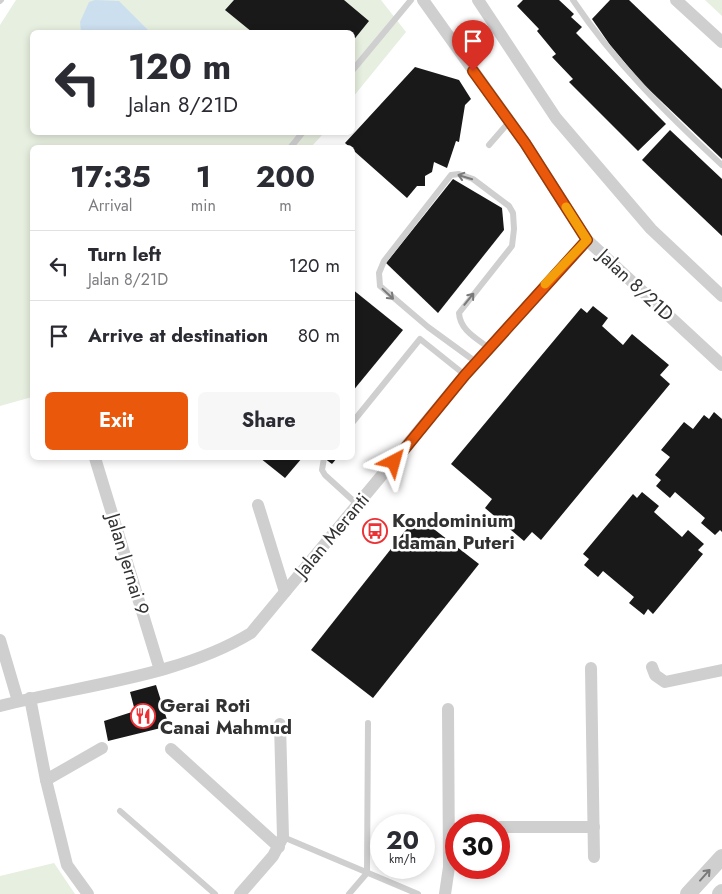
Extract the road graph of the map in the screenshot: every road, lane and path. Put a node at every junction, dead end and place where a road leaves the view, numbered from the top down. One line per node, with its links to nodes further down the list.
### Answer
1 (478, 0): 11 (street)
2 (573, 0): 9 (lane)
3 (676, 0): 5 (street)
4 (425, 1): 6 (lane); 7 (street, Jalan 8/21D)
5 (722, 42)
6 (355, 68)
7 (509, 122): 8 (lane); 10 (street, Jalan 8/21D)
8 (488, 145)
9 (722, 165)
10 (587, 240): 12 (street, Jalan Meranti); 14 (street, Jalan 8/21D)
11 (722, 296)
12 (489, 348): 13 (street, Jalan Meranti); 13 (lane, one-way to 13)
13 (476, 362): 15 (street, Jalan Meranti)
14 (722, 365)
15 (465, 375): 16 (lane); 20 (street, Jalan Meranti)
16 (355, 419)
17 (96, 460): 25 (street, Jalan Jernai 9)
18 (324, 460): 20 (lane)
19 (258, 505): 21 (street)
20 (358, 505): 21 (street, Jalan Meranti)
21 (285, 592): 25 (street, Jalan Meranti)
22 (0, 640): 27 (street)
23 (652, 667): 26 (street)
24 (591, 668): 37 (street)
25 (160, 670): 27 (street, Jalan Meranti)
26 (722, 670)
27 (24, 699): 28 (street, Jalan Meranti); 34 (street)
28 (0, 706)
29 (448, 709): 36 (street)
30 (368, 723): 42 (lane)
31 (280, 724): 39 (street)
32 (102, 748): 34 (street)
33 (171, 749): 39 (street)
34 (46, 780): 44 (street)
35 (120, 811): 45 (lane)
36 (452, 814)
37 (594, 827): 38 (street); 40 (street)
38 (510, 828)
39 (281, 842): 42 (lane); 46 (street)
40 (594, 857)
41 (722, 857): 50 (street, one-way to 41)
42 (368, 873): 47 (lane); 48 (lane)
43 (447, 879): 49 (street)
44 (88, 894)
45 (215, 894)
46 (240, 894)
47 (349, 894)
48 (418, 894)
49 (445, 894)
50 (688, 894)

